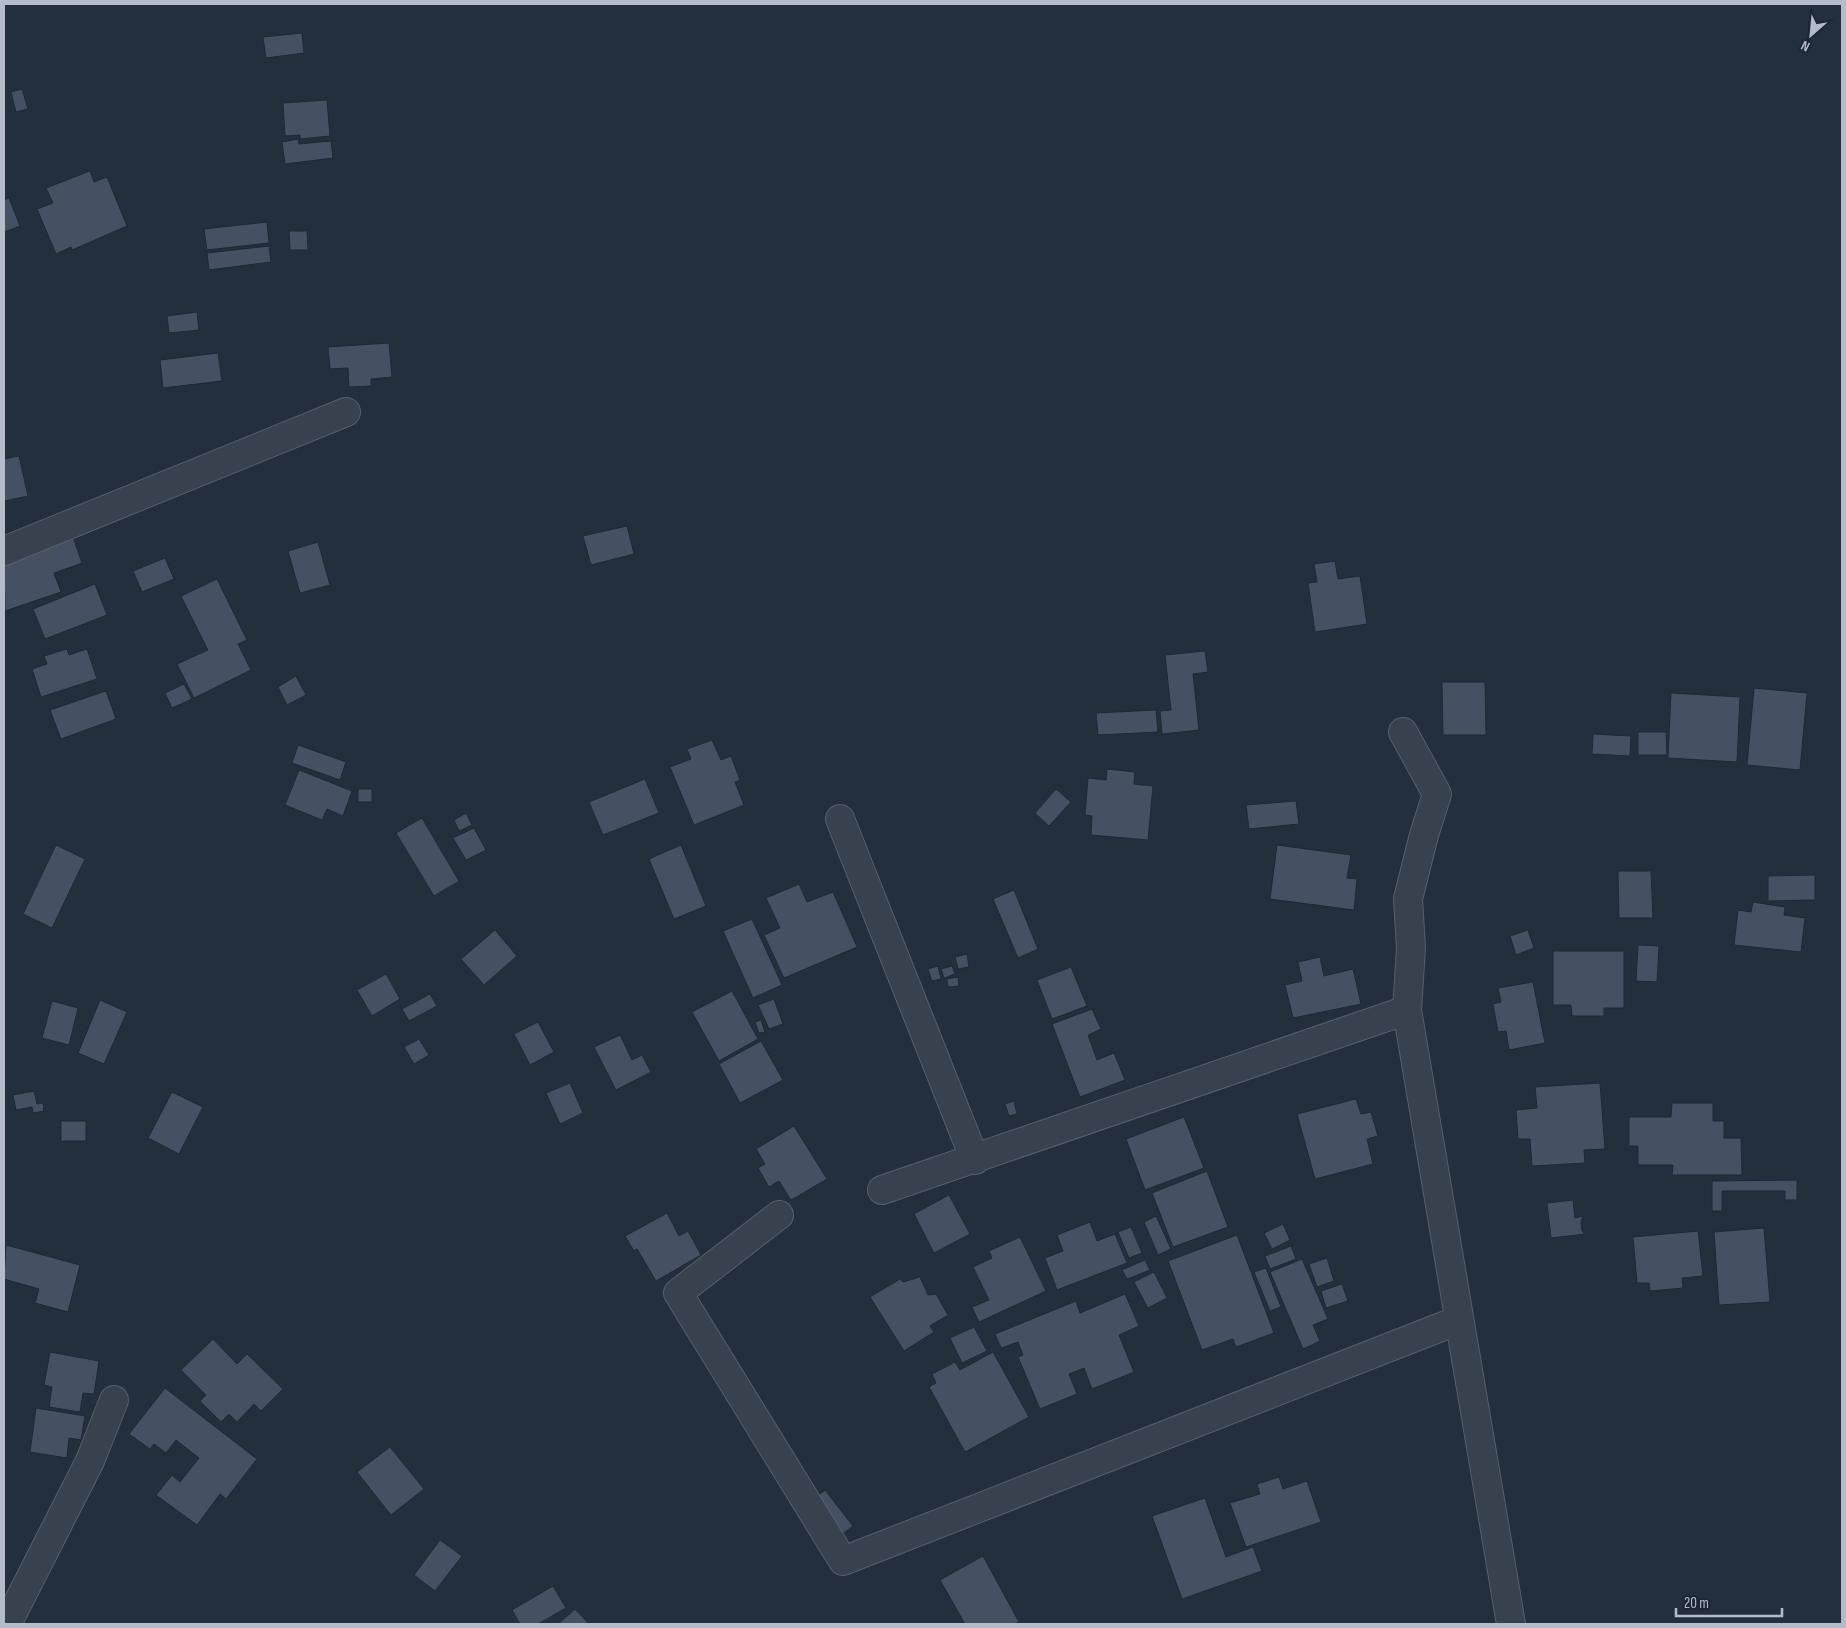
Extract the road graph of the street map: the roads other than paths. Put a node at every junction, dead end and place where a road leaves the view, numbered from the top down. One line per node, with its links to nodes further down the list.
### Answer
1 (346, 412): 2 (street)
2 (4, 551)
3 (1403, 732): 5 (street)
4 (840, 819): 6 (street)
5 (1407, 1010): 6 (street); 9 (street)
6 (975, 1160): 7 (street)
7 (882, 1190)
8 (779, 1215): 9 (street)
9 (1459, 1320): 12 (street)
10 (114, 1400): 11 (street)
11 (7, 1624)
12 (1511, 1624)

